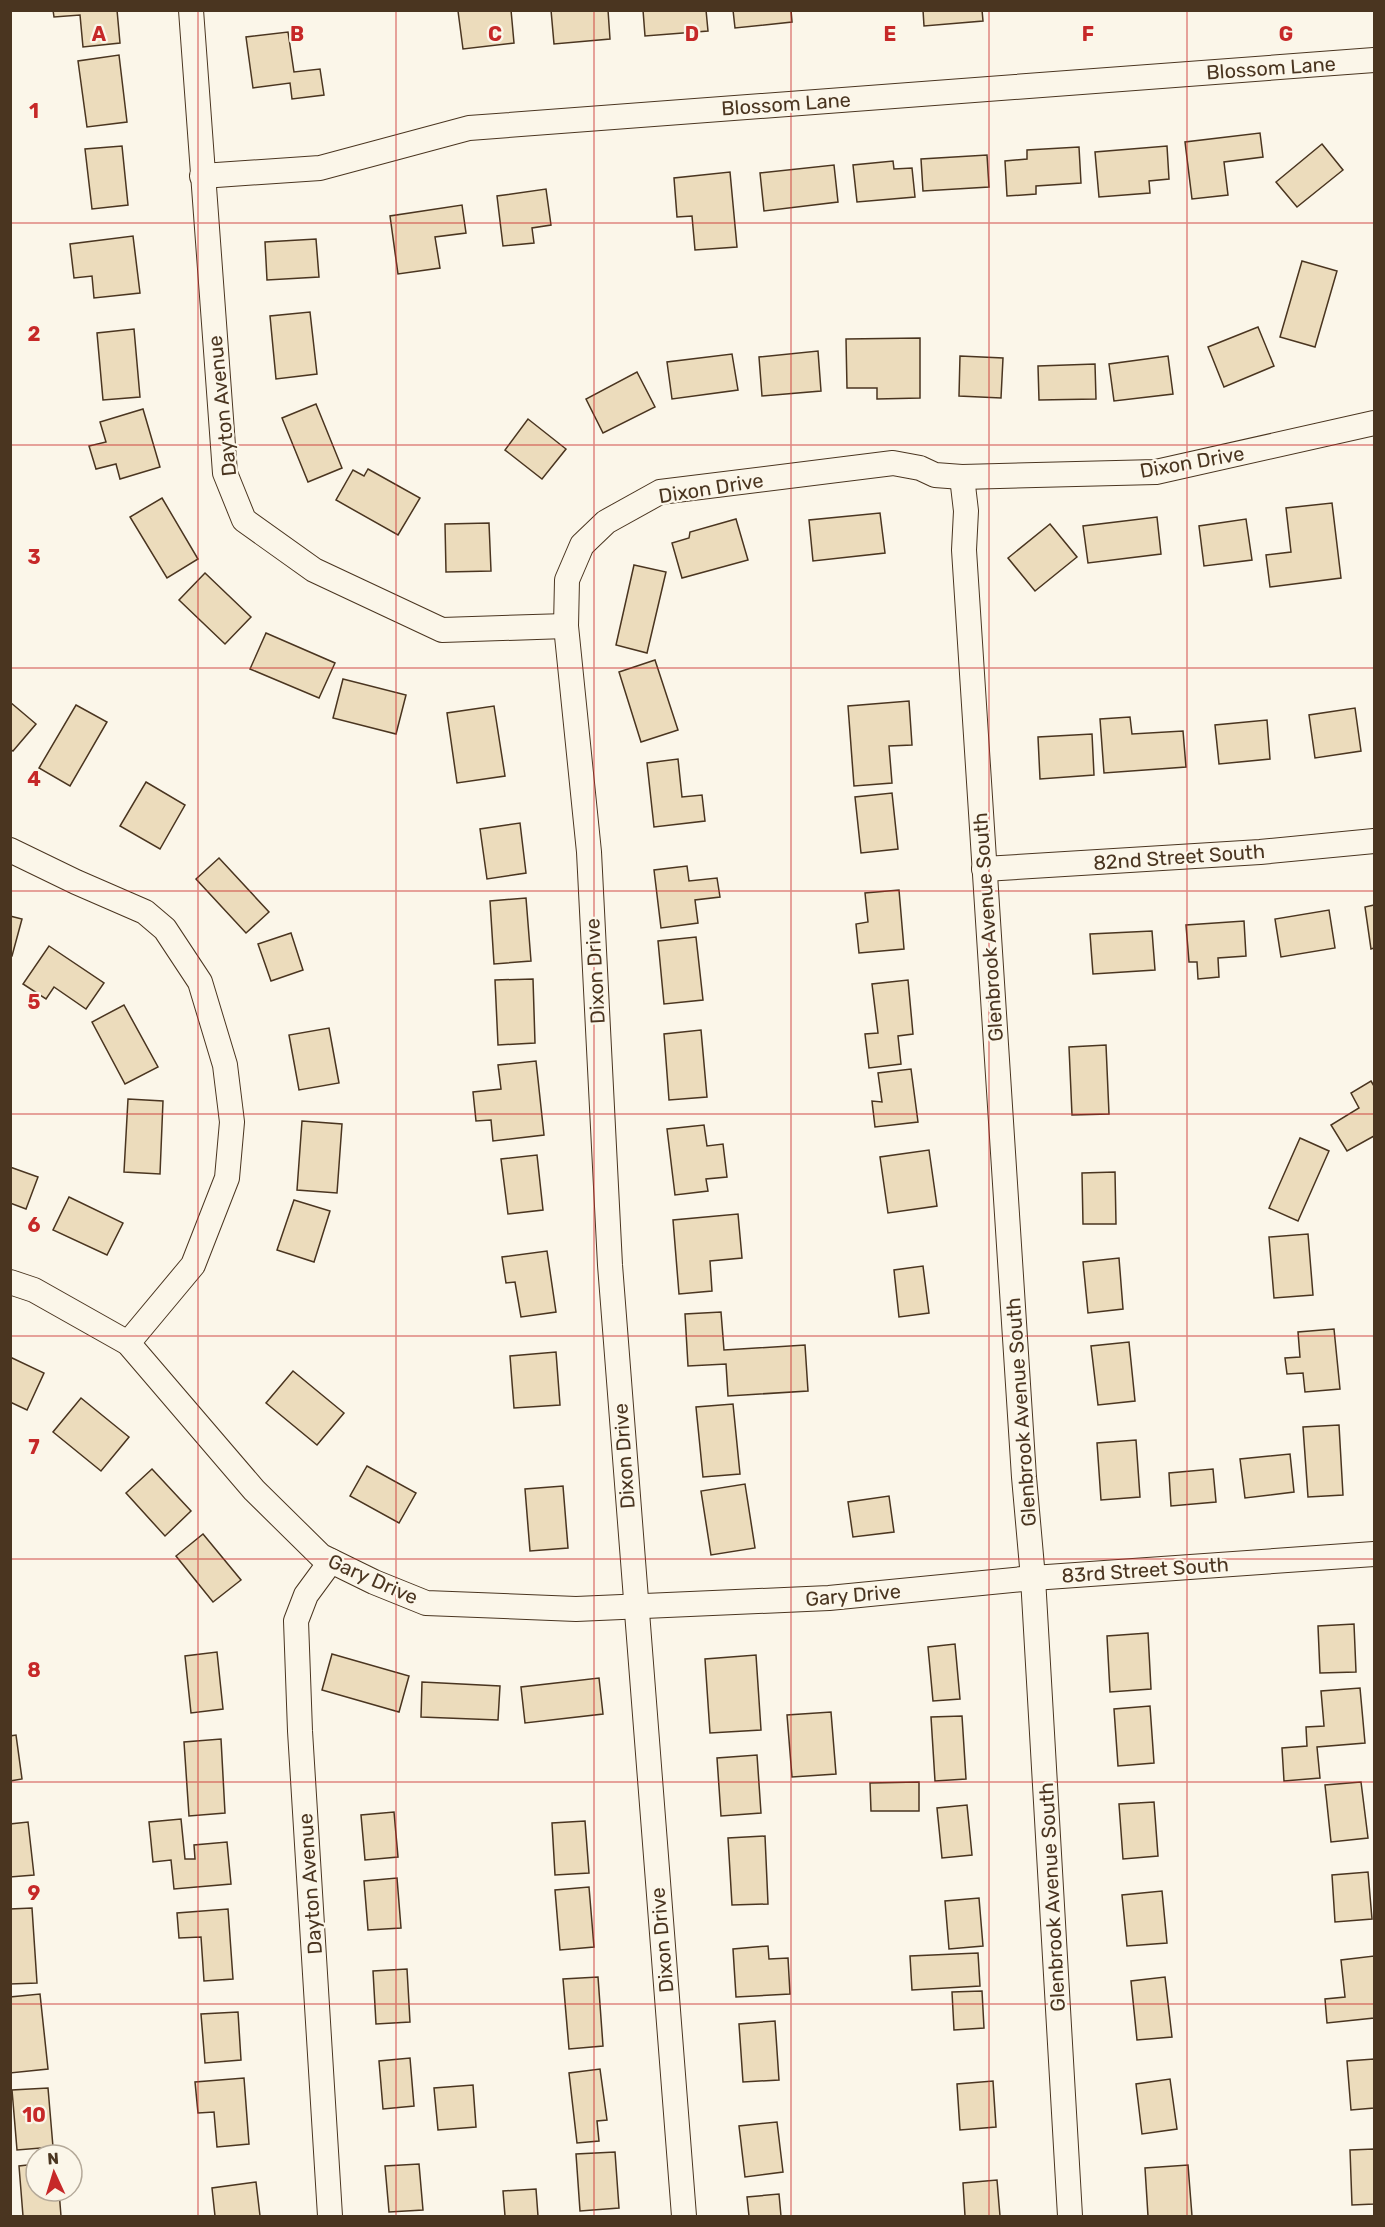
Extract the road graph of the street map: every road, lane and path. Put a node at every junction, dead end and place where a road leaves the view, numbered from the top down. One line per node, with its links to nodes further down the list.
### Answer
1 (191, 10): 3 (street, Dayton Avenue)
2 (1374, 60): 3 (street, Blossom Lane)
3 (202, 176): 6 (street, Dayton Avenue)
4 (1374, 423): 5 (street, Dixon Drive)
5 (962, 477): 6 (street, Dixon Drive); 9 (street, Glenbrook Avenue South)
6 (566, 627): 16 (street, Dixon Drive)
7 (1374, 842): 9 (street, 82nd Street South)
8 (10, 850): 11 (street)
9 (984, 868): 14 (street, Glenbrook Avenue South)
10 (10, 1282): 11 (street, Gary Drive)
11 (128, 1342): 13 (street, Gary Drive)
12 (1374, 1554): 14 (street, 83rd Street South)
13 (331, 1561): 16 (street, Gary Drive); 17 (street, Dayton Avenue)
14 (1033, 1578): 15 (street, 83rd Street South); 19 (street, Glenbrook Avenue South)
15 (917, 1590): 16 (street, Gary Drive)
16 (635, 1606): 18 (street, Dixon Drive)
17 (330, 2217)
18 (684, 2217)
19 (1070, 2217)

